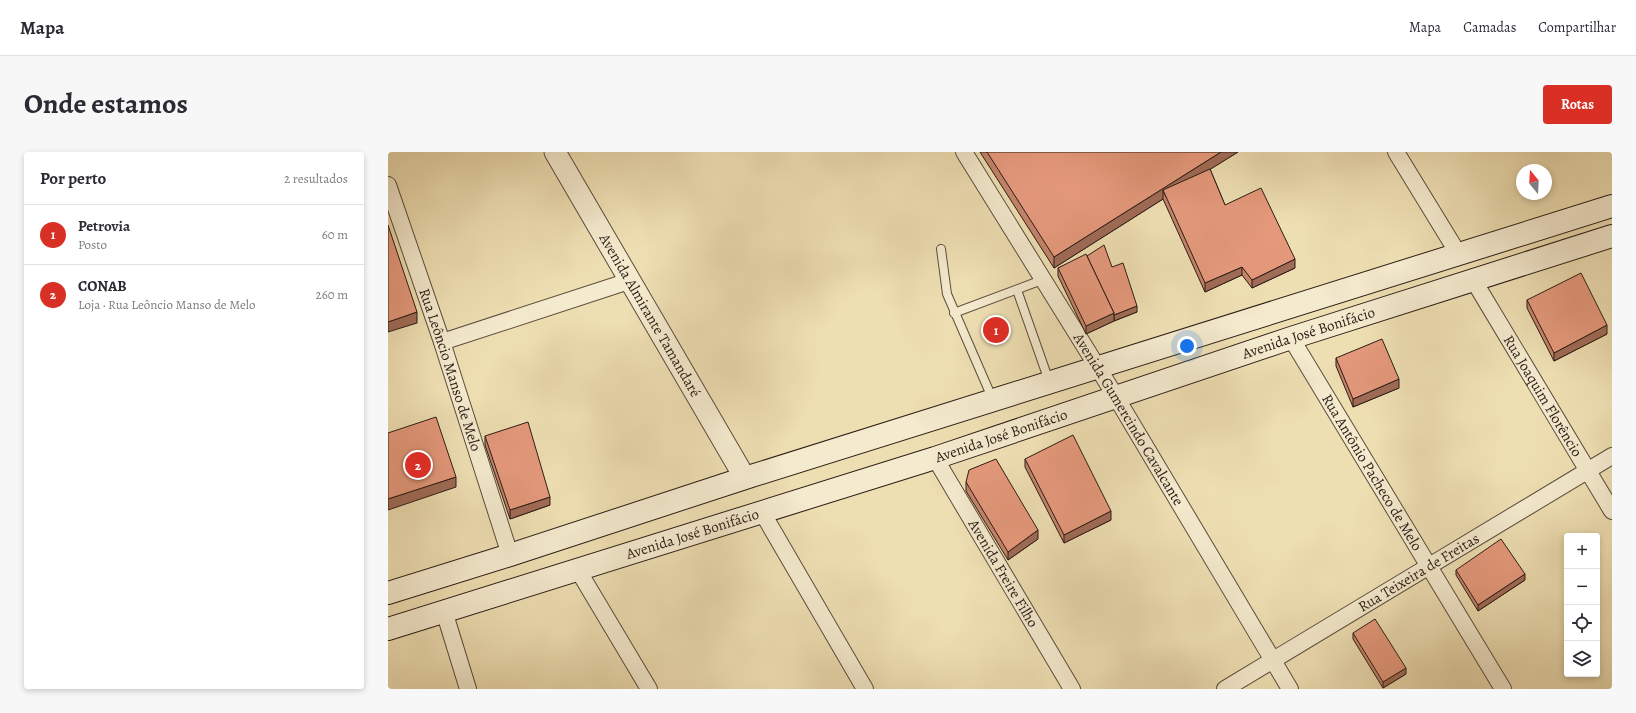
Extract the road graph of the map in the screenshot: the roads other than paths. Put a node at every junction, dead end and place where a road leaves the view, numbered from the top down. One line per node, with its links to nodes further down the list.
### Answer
1 (555, 152): 11 (street, Avenida Almirante Tamandaré)
2 (964, 152): 9 (street, Avenida Gumercindo Cavalcante)
3 (1396, 152): 8 (street)
4 (388, 185): 15 (street, Rua Leôncio Manso de Melo)
5 (1612, 206): 8 (main road, Avenida José Bonifácio)
6 (1612, 236): 10 (main road, Avenida José Bonifácio)
7 (941, 248): 13 (lane)
8 (1459, 255): 16 (main road, Avenida José Bonifácio)
9 (1042, 280): 12 (lane); 16 (street, Avenida Gumercindo Cavalcante)
10 (1474, 280): 14 (main road, Avenida José Bonifácio); 22 (street, Rua Joaquim Florêncio)
11 (629, 281): 15 (street); 23 (street, Avenida Almirante Tamandaré)
12 (1016, 290): 13 (lane); 17 (lane)
13 (954, 313): 19 (lane)
14 (1292, 338): 18 (main road, Avenida José Bonifácio); 27 (street, Rua Antônio Pacheco de Melo)
15 (442, 342): 26 (street, Rua Leôncio Manso de Melo)
16 (1098, 368): 17 (main road, Avenida José Bonifácio); 18 (street, Avenida Gumercindo Cavalcante)
17 (1050, 383): 19 (main road, Avenida José Bonifácio)
18 (1116, 397): 21 (main road, Avenida José Bonifácio); 32 (street, Avenida Gumercindo Cavalcante)
19 (993, 401): 23 (main road, Avenida José Bonifácio)
20 (1612, 456): 22 (street, Rua Teixeira de Freitas)
21 (935, 458): 25 (main road, Avenida José Bonifácio); 36 (street, Avenida Freire Filho)
22 (1589, 470): 24 (street, Rua Joaquim Florêncio); 27 (street, Rua Teixeira de Freitas)
23 (745, 478): 26 (main road, Avenida José Bonifácio)
24 (1612, 511)
25 (762, 512): 28 (main road, Avenida José Bonifácio); 35 (street)
26 (510, 555): 29 (main road, Avenida José Bonifácio)
27 (1428, 567): 32 (street, Rua Teixeira de Freitas); 39 (street, Rua Antônio Pacheco de Melo)
28 (578, 570): 30 (main road, Avenida José Bonifácio); 34 (street)
29 (388, 592)
30 (444, 611): 31 (main road, Avenida José Bonifácio); 33 (street)
31 (388, 630)
32 (1273, 660): 37 (street, Rua Teixeira de Freitas); 38 (street, Avenida Gumercindo Cavalcante)
33 (468, 689)
34 (649, 689)
35 (865, 689)
36 (1072, 689)
37 (1225, 689)
38 (1290, 689)
39 (1503, 689)

